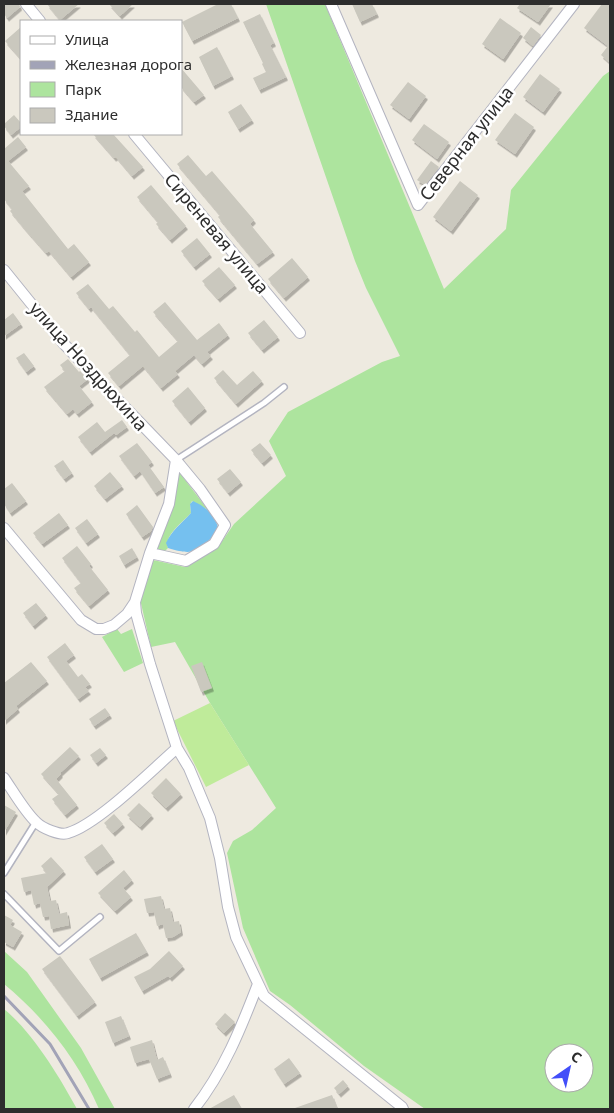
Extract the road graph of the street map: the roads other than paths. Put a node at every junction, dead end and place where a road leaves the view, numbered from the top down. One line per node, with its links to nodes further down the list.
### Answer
1 (26, 4): 4 (street)
2 (331, 4): 3 (street, Северная улица)
3 (574, 4)
4 (39, 20)
5 (135, 135): 7 (street, Сиреневая улица)
6 (4, 270): 9 (street, улица Ноздрюхина)
7 (300, 333)
8 (284, 387): 9 (lane)
9 (176, 460): 11 (street); 11 (street, улица Ноздрюхина)
10 (4, 528): 12 (street)
11 (150, 553): 12 (street)
12 (135, 602): 13 (street)
13 (177, 748): 15 (street); 19 (street)
14 (4, 778): 15 (street)
15 (36, 822): 16 (lane)
16 (4, 873)
17 (4, 894): 18 (lane)
18 (100, 917)
19 (258, 984): 20 (street); 21 (street)
20 (194, 1109)
21 (403, 1109)

